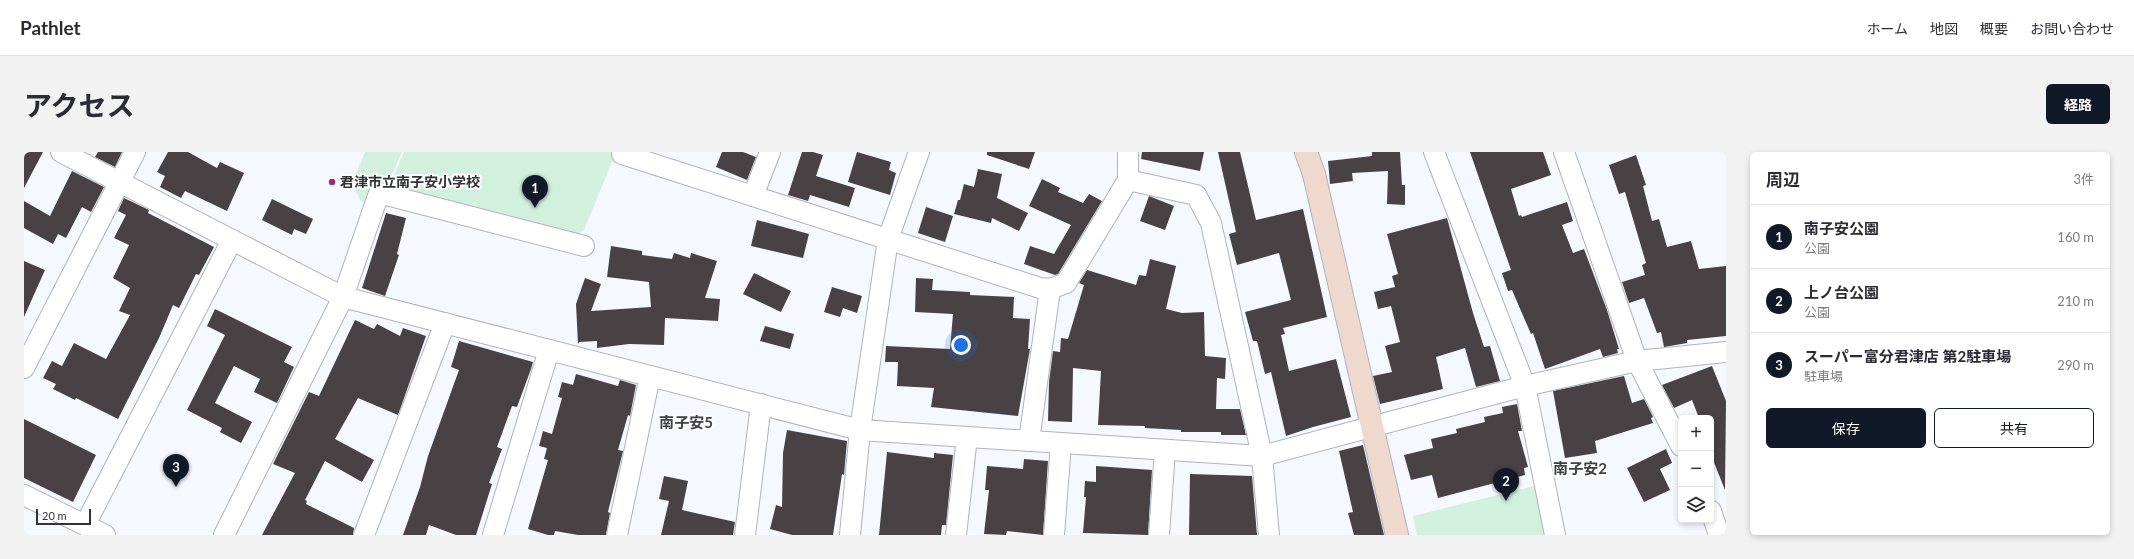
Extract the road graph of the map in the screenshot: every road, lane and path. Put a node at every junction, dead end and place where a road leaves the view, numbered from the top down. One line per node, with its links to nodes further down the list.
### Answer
1 (61, 152): 11 (street)
2 (135, 152): 11 (street)
3 (623, 152): 12 (street)
4 (770, 152): 12 (street)
5 (919, 152): 13 (street)
6 (1128, 152): 10 (street)
7 (1306, 152): 26 (street)
8 (1434, 152): 24 (street)
9 (1564, 152): 21 (street)
10 (1128, 180): 16 (street); 33 (street)
11 (119, 182): 14 (street); 22 (street)
12 (753, 196): 13 (street)
13 (888, 239): 16 (street); 27 (street)
14 (232, 240): 17 (street); 36 (street)
15 (584, 246): 17 (street)
16 (1050, 288): 30 (street)
17 (343, 297): 18 (street); 38 (street)
18 (445, 323): 19 (street); 39 (street)
19 (549, 350): 23 (street); 40 (street)
20 (1726, 352): 21 (street)
21 (1637, 361): 24 (street); 29 (street)
22 (24, 368)
23 (650, 376): 25 (street); 41 (street)
24 (1526, 386): 26 (street); 49 (street)
25 (761, 404): 27 (street); 42 (street)
26 (1372, 427): 33 (street); 48 (street)
27 (860, 430): 28 (street); 43 (street)
28 (967, 437): 30 (street); 44 (street)
29 (1678, 440)
30 (1029, 441): 31 (street)
31 (1061, 443): 32 (street); 45 (street)
32 (1165, 450): 33 (street); 46 (street)
33 (1262, 456): 47 (street)
34 (24, 495): 36 (street)
35 (1714, 520): 50 (street)
36 (85, 525): 37 (street)
37 (105, 535)
38 (224, 535)
39 (364, 535)
40 (493, 535)
41 (616, 535)
42 (745, 535)
43 (850, 535)
44 (956, 535)
45 (1054, 535)
46 (1159, 535)
47 (1269, 535)
48 (1397, 535)
49 (1555, 535)
50 (1719, 535)

